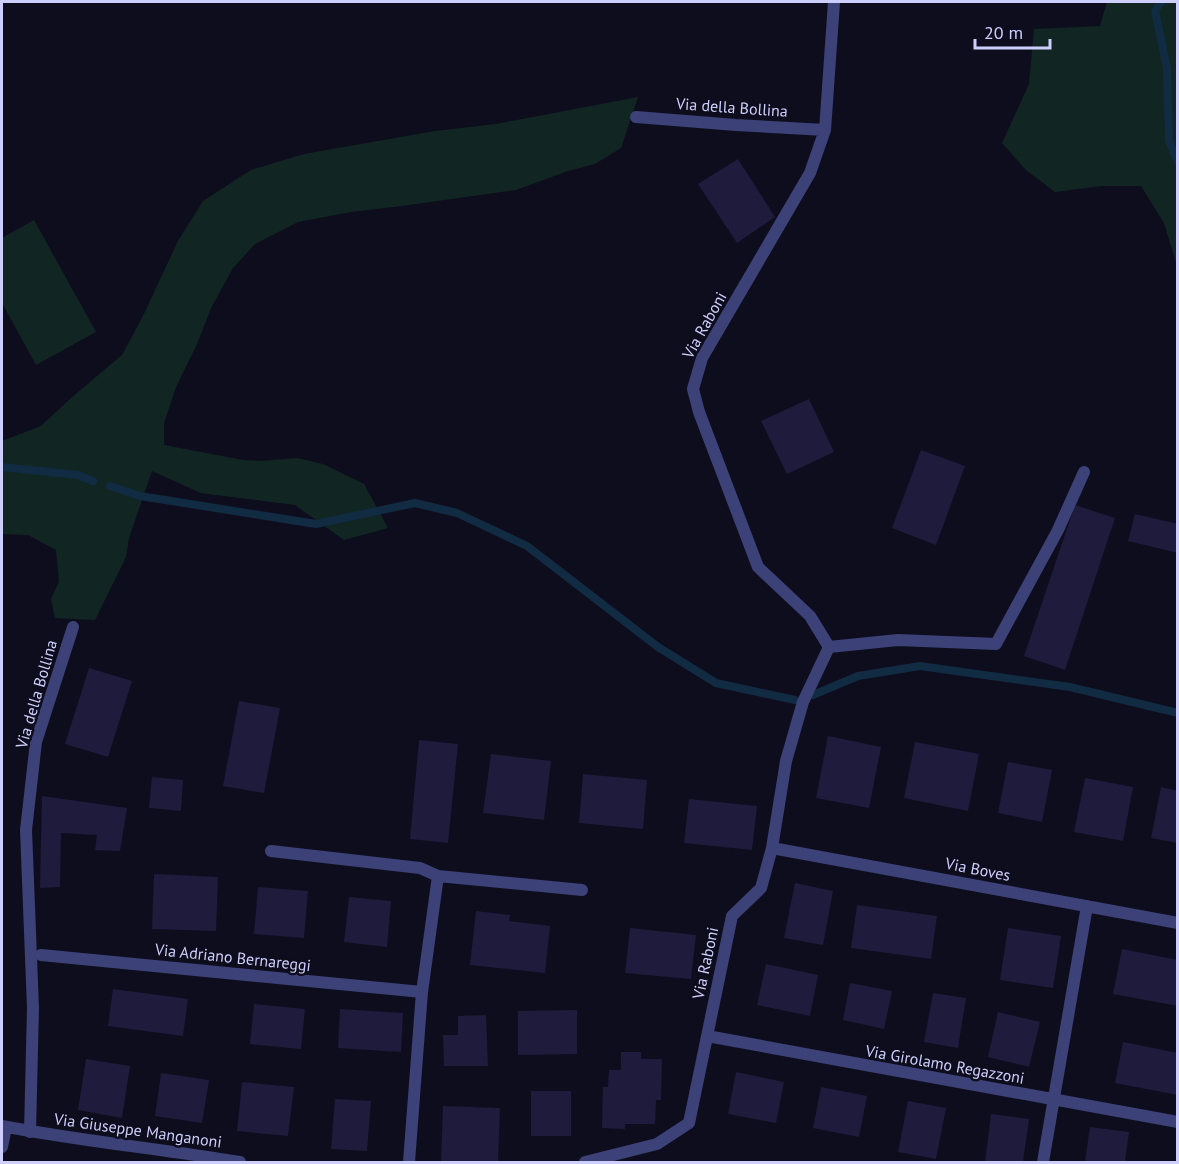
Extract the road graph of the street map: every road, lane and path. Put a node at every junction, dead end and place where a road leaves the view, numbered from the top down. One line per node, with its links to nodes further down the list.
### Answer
1 (834, 2): 3 (street, Via Raboni)
2 (636, 117): 3 (street, Via della Bollina)
3 (825, 130): 6 (street, Via Raboni)
4 (1084, 471): 6 (street)
5 (73, 627): 19 (street, Via della Bollina)
6 (829, 647): 7 (street, Via Raboni)
7 (772, 848): 11 (street, Via Boves); 15 (street, Via Raboni)
8 (271, 851): 9 (street)
9 (438, 876): 10 (street); 14 (street)
10 (582, 890)
11 (1087, 906): 12 (street, Via Boves); 16 (street)
12 (1178, 922)
13 (41, 955): 14 (street, Via Adriano Bernareggi)
14 (422, 992): 22 (street)
15 (707, 1036): 16 (street, Via Girolamo Regazzoni); 23 (street, Via Raboni)
16 (1053, 1100): 17 (street, Via Girolamo Regazzoni); 24 (street)
17 (1178, 1122)
18 (4, 1127): 19 (street, Via Giuseppe Manganoni); 20 (street)
19 (30, 1132): 21 (street, Via Giuseppe Manganoni)
20 (2, 1147)
21 (240, 1162)
22 (409, 1162)
23 (585, 1162)
24 (1043, 1162)

